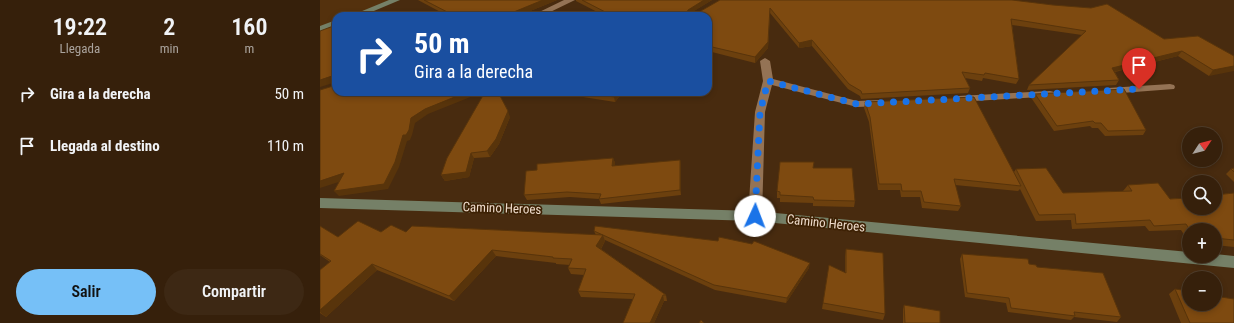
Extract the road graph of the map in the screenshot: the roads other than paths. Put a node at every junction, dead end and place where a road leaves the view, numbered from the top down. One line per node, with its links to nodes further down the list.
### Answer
1 (396, 0): 3 (street)
2 (571, 0): 4 (street)
3 (370, 12)
4 (544, 12)
5 (332, 24): 6 (street)
6 (320, 29)
7 (765, 61): 8 (street)
8 (768, 81): 13 (street); 15 (street)
9 (1170, 87): 10 (street)
10 (1100, 91)
11 (1060, 93): 12 (street)
12 (951, 99)
13 (888, 103)
14 (320, 203): 15 (street, Camino Heroes)
15 (755, 216): 16 (street, Camino Heroes)
16 (1234, 262)

